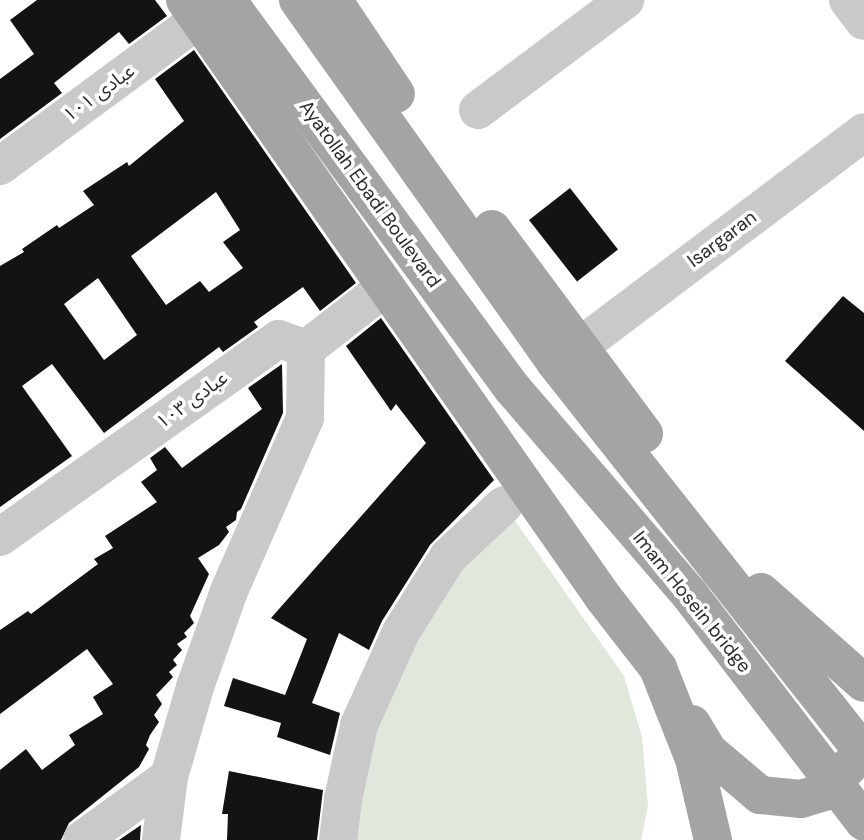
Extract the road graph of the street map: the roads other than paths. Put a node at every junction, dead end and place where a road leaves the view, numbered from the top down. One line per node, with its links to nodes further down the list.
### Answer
1 (298, 0): 12 (main road)
2 (333, 0): 12 (main road)
3 (625, 0): 7 (street)
4 (848, 0): 6 (street)
5 (203, 7): 9 (street, عبادی ۱۰۱); 10 (main road); 13 (main road, Ayatollah Ebadi Boulevard)
6 (864, 21)
7 (478, 110)
8 (864, 132): 12 (street, Isargaran)
9 (0, 166)
10 (386, 287): 11 (street); 16 (main road)
11 (306, 349): 15 (street, عبادی ۱۰۳); 20 (street)
12 (567, 354): 17 (main road); 19 (main road, Imam Hosein bridge)
13 (512, 388): 21 (main road, Imam Hosein bridge)
14 (504, 505): 24 (street)
15 (0, 537)
16 (658, 668): 18 (main road); 25 (main road)
17 (857, 676)
18 (864, 737)
19 (864, 753)
20 (169, 777): 22 (street); 23 (street)
21 (864, 824): 26 (main road)
22 (82, 840)
23 (162, 840)
24 (338, 840)
25 (713, 840)
26 (841, 840)

